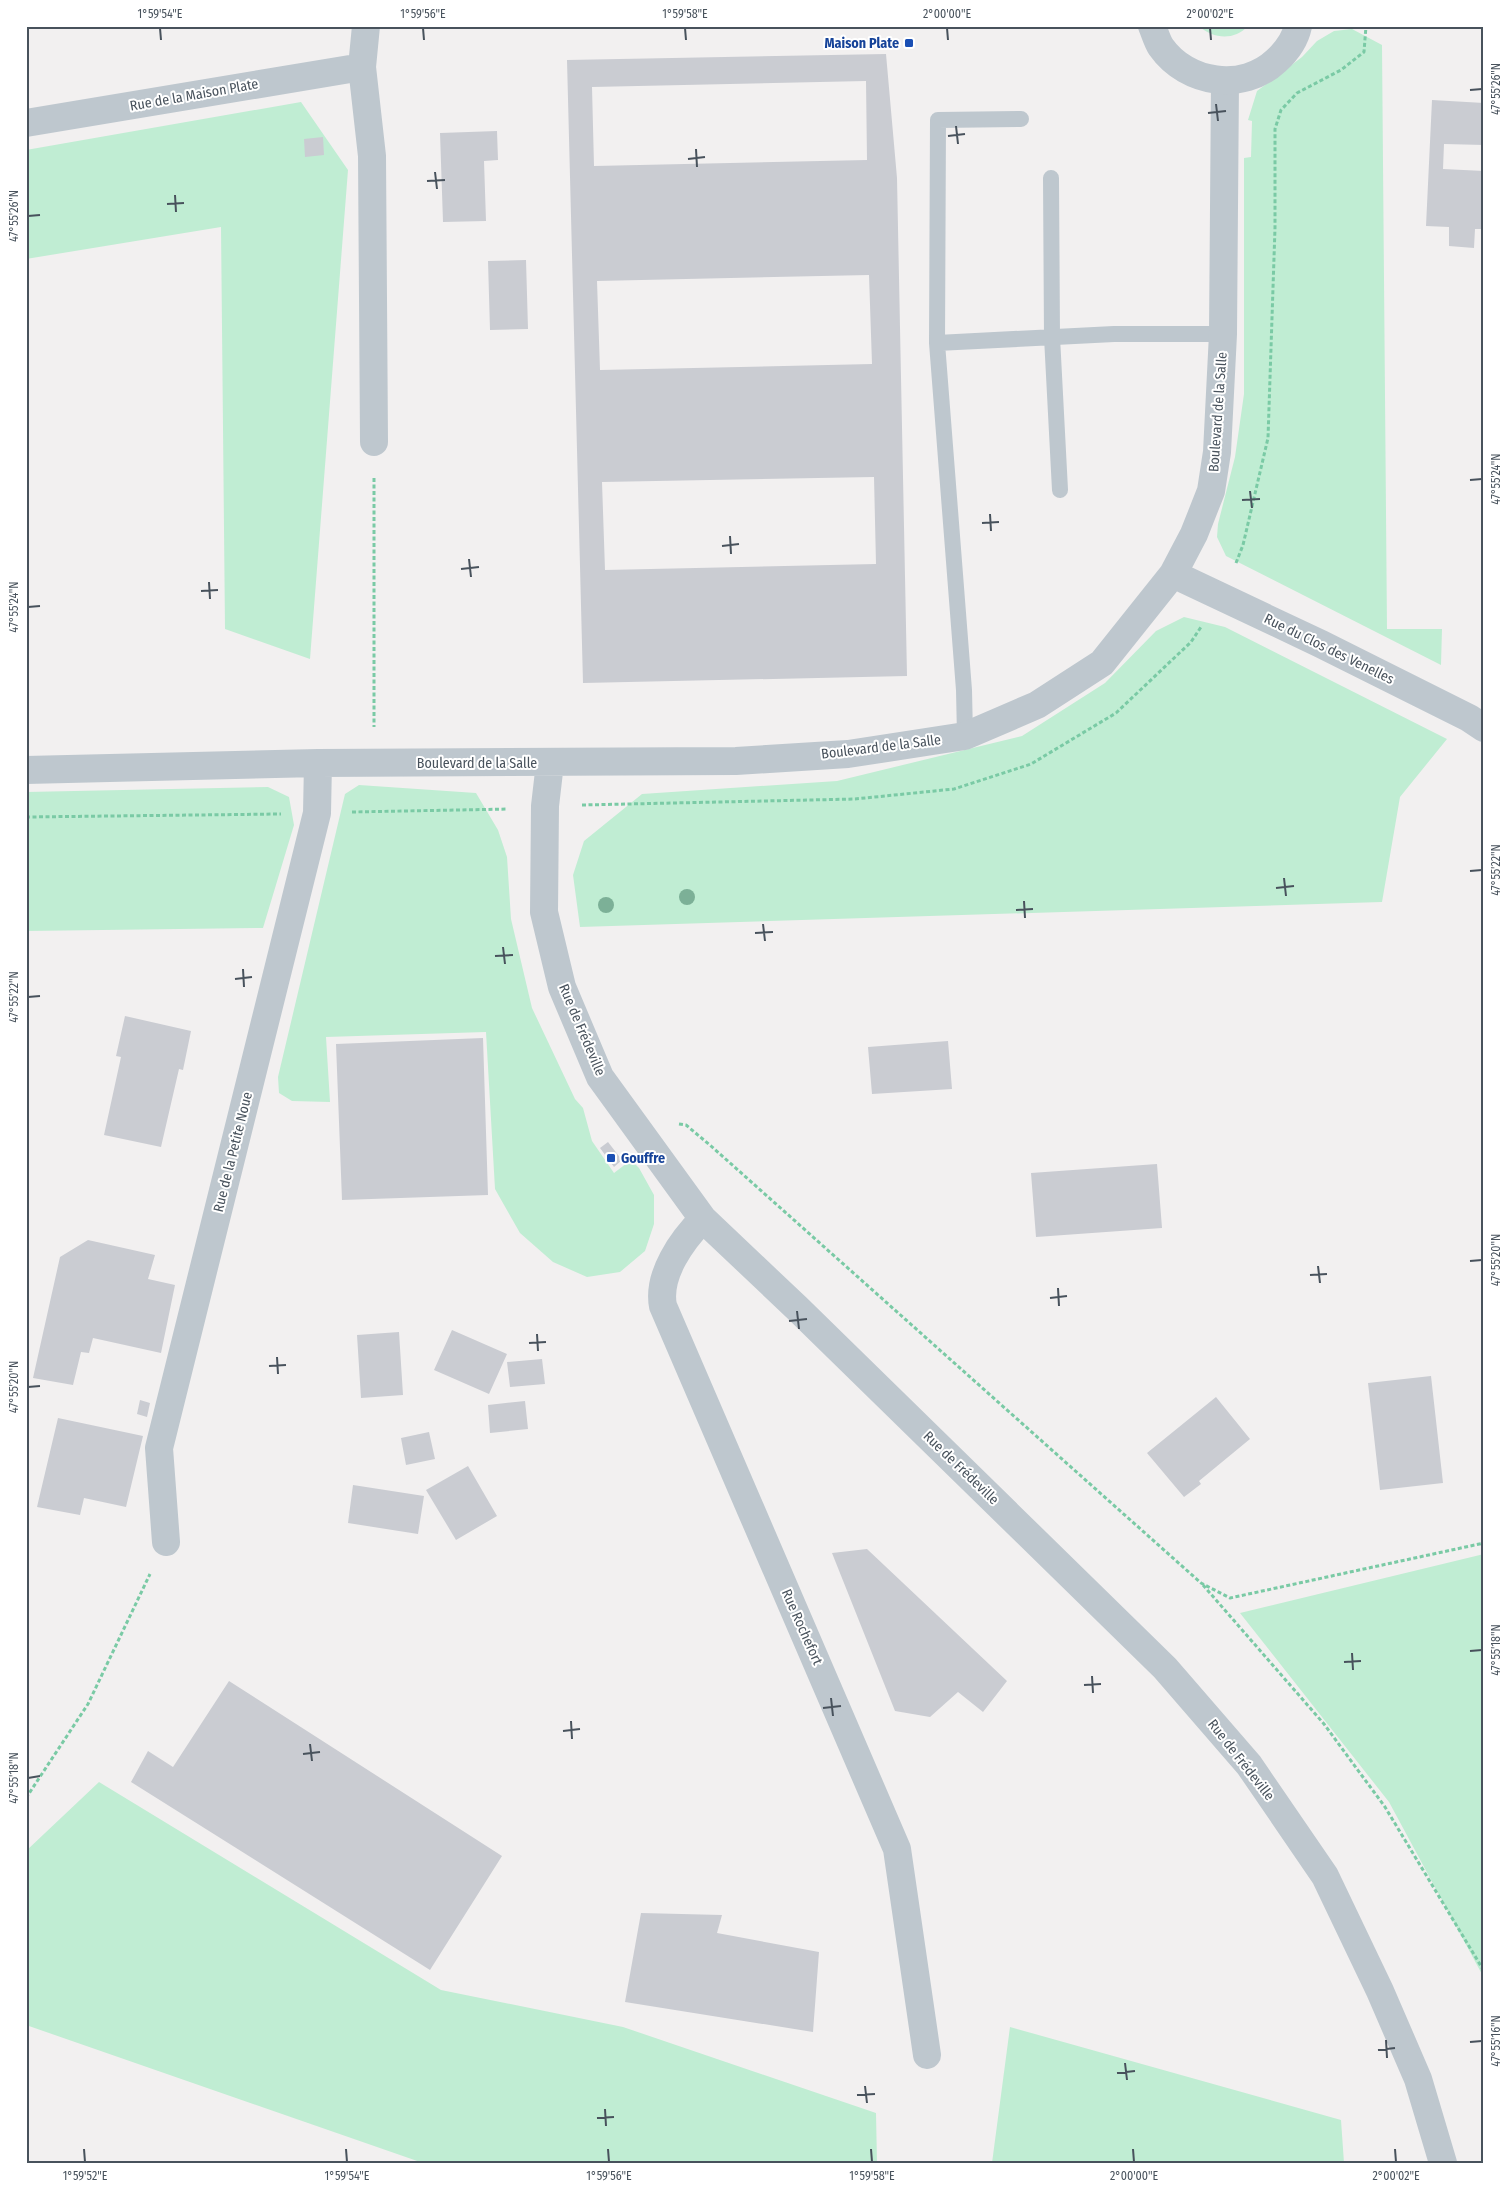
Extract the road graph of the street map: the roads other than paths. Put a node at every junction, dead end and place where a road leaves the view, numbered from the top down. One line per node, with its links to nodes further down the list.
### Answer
1 (366, 26): 4 (street)
2 (1152, 26): 5 (street)
3 (1298, 26): 5 (street)
4 (362, 67): 7 (street, Rue de la Maison Plate); 12 (street)
5 (1225, 81): 9 (street, Boulevard de la Salle)
6 (1022, 119): 11 (lane)
7 (26, 123)
8 (1051, 178): 10 (lane)
9 (1223, 334): 10 (lane); 14 (street, Boulevard de la Salle)
10 (1052, 337): 11 (lane); 13 (lane)
11 (937, 343): 16 (lane)
12 (374, 442)
13 (1060, 490)
14 (1173, 574): 15 (street, Rue du Clos des Venelles); 16 (street, Boulevard de la Salle)
15 (1484, 728)
16 (965, 736): 18 (street, Boulevard de la Salle)
17 (318, 763): 18 (street, Boulevard de la Salle); 19 (street, Boulevard de la Salle); 21 (street, Rue de la Petite Noue)
18 (550, 763): 20 (street, Rue de Frédeville)
19 (26, 770)
20 (703, 1220): 22 (street, Rue Rochefort); 23 (street, Rue de Frédeville)
21 (166, 1542)
22 (927, 2055)
23 (1443, 2163)

